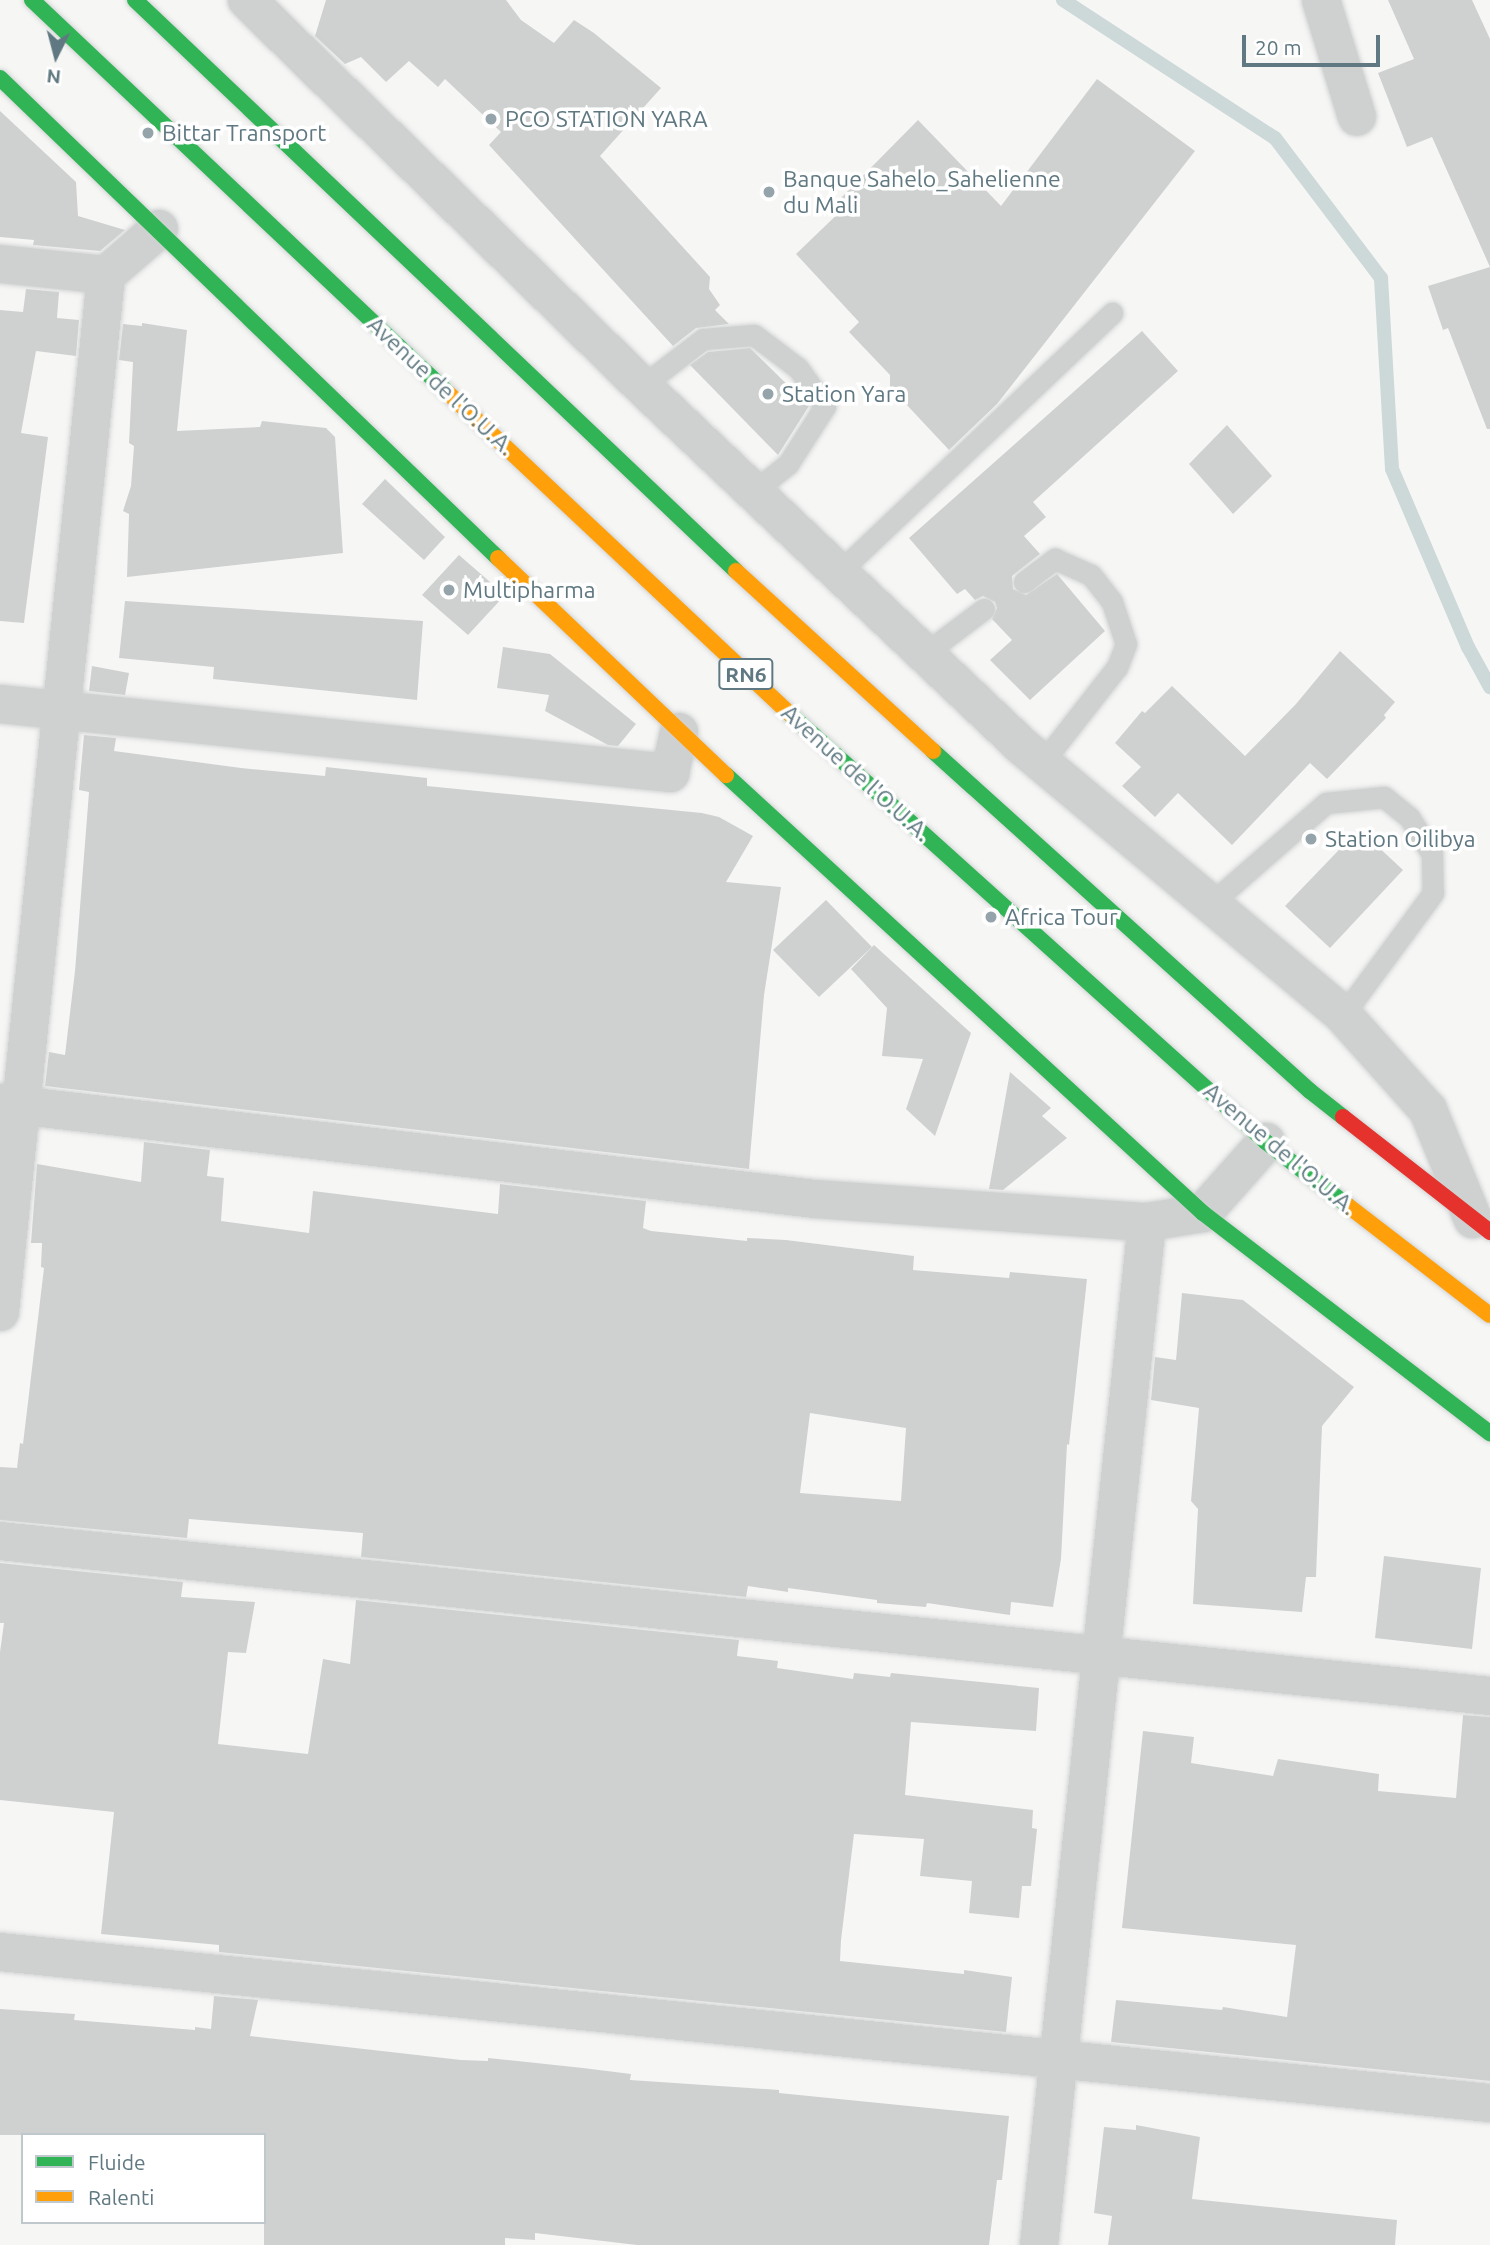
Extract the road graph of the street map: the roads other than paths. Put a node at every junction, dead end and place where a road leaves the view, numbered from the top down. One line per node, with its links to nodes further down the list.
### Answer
1 (32, 0): 24 (main road, Avenue de l'O.U.A. / RN6)
2 (135, 0): 27 (main road)
3 (247, 0): 11 (street)
4 (1321, 0): 6 (street)
5 (0, 78): 7 (main road)
6 (1357, 117)
7 (159, 229): 9 (street); 19 (main road)
8 (0, 264): 9 (street)
9 (106, 275): 18 (street)
10 (1112, 313): 13 (lane)
11 (642, 386): 12 (street); 12 (lane)
12 (754, 491): 13 (street)
13 (838, 573): 16 (street)
14 (1024, 582): 20 (lane)
15 (984, 610): 16 (lane)
16 (924, 654): 20 (street)
17 (0, 704): 18 (street)
18 (62, 710): 19 (street); 23 (street)
19 (679, 732): 25 (main road)
20 (1042, 763): 21 (street)
21 (1209, 905): 22 (street); 22 (lane)
22 (1343, 1015): 27 (street)
23 (11, 1103): 26 (street); 28 (street)
24 (1266, 1142): 25 (street); 29 (main road, Avenue de l'O.U.A. / RN6)
25 (1203, 1213): 26 (street); 30 (main road)
26 (1147, 1222): 32 (street)
27 (1482, 1226)
28 (0, 1312)
29 (1490, 1315)
30 (1490, 1433)
31 (0, 1541): 32 (street)
32 (1101, 1656): 33 (street); 35 (street)
33 (1490, 1696)
34 (0, 1952): 35 (street)
35 (1059, 2059): 36 (street); 37 (street)
36 (1490, 2103)
37 (1040, 2245)

